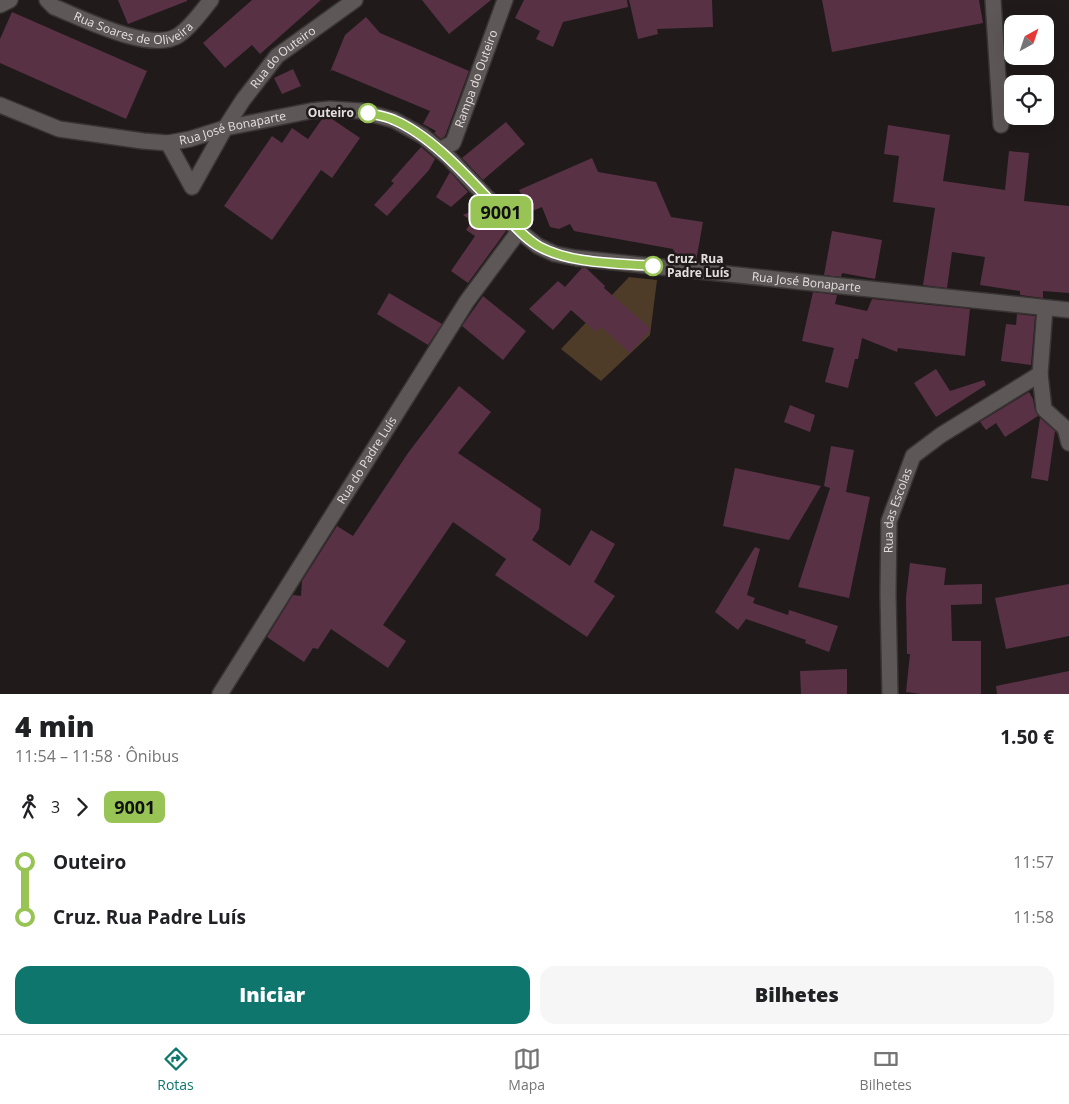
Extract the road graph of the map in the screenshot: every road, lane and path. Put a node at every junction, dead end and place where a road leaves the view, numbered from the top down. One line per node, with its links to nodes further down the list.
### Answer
1 (10, 0): 7 (street)
2 (47, 0): 3 (street, Rua Soares de Oliveira)
3 (211, 0)
4 (355, 0): 10 (street, Rua do Outeiro)
5 (505, 0): 12 (street, Rampa do Outeiro)
6 (993, 0): 9 (street)
7 (0, 6)
8 (0, 105): 11 (street, Rua José Bonaparte)
9 (1001, 125)
10 (224, 128): 11 (street, Rua José Bonaparte); 11 (street, Rua do Outeiro); 12 (street, Rua José Bonaparte)
11 (168, 143)
12 (439, 150): 13 (street, Rua José Bonaparte)
13 (519, 231): 14 (street, Rua José Bonaparte); 18 (street, Rua do Padre Luís)
14 (1045, 308): 15 (street, Rua José Bonaparte); 16 (street)
15 (1069, 310)
16 (1040, 374): 17 (street); 19 (street, Rua das Escolas)
17 (1069, 443)
18 (220, 694)
19 (890, 694)

